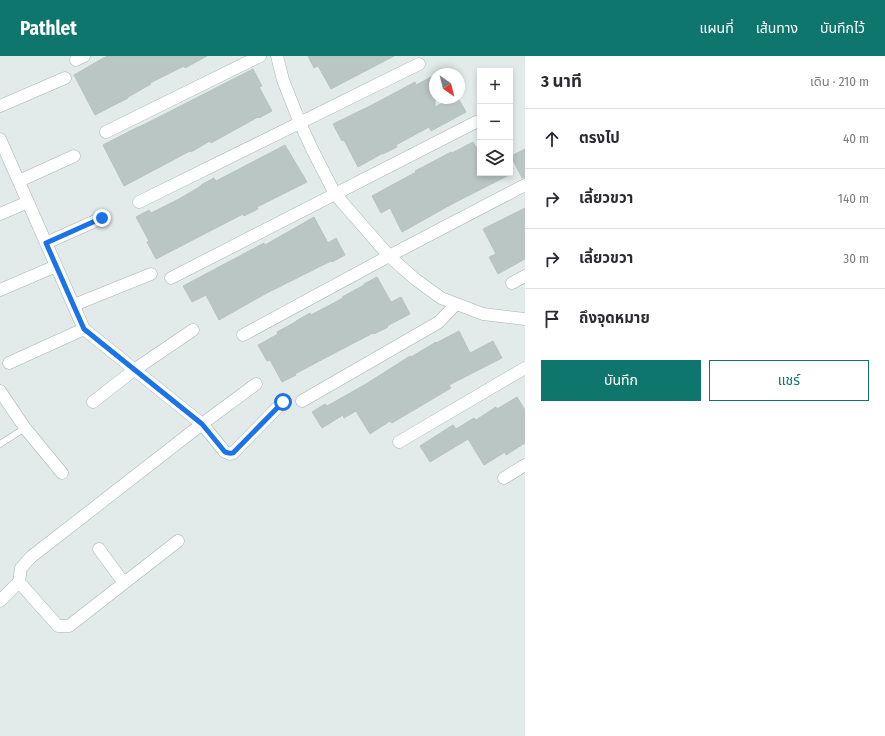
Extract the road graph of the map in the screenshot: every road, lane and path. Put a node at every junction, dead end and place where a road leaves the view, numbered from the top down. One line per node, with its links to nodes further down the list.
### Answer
1 (260, 56): 8 (street)
2 (277, 56): 7 (street)
3 (419, 64): 7 (street)
4 (64, 78): 5 (street)
5 (0, 106)
6 (476, 122): 13 (street)
7 (300, 123): 13 (street); 15 (street)
8 (106, 132)
9 (0, 139): 11 (street)
10 (74, 156): 11 (street)
11 (19, 181): 14 (street)
12 (525, 185): 19 (street)
13 (335, 194): 19 (street); 23 (street)
14 (28, 202): 16 (street); 18 (street)
15 (139, 202)
16 (0, 214)
17 (102, 218): 18 (street)
18 (46, 243): 20 (street)
19 (389, 256): 26 (street); 31 (street)
20 (56, 266): 25 (street); 27 (street)
21 (151, 274): 27 (street)
22 (525, 276): 24 (street)
23 (171, 278)
24 (512, 282)
25 (0, 290)
26 (456, 304): 28 (street); 37 (street)
27 (74, 305): 29 (street)
28 (524, 317)
29 (84, 329): 32 (street); 34 (street)
30 (193, 330): 34 (street)
31 (243, 335)
32 (9, 363)
33 (525, 368): 42 (street)
34 (134, 370): 38 (street); 40 (street)
35 (256, 384): 40 (street)
36 (0, 391): 41 (street)
37 (302, 401)
38 (93, 402)
39 (283, 402): 40 (street)
40 (202, 424): 49 (street)
41 (25, 428): 43 (lane); 45 (street)
42 (399, 442)
43 (0, 444)
44 (525, 465): 46 (street)
45 (62, 473)
46 (504, 478)
47 (178, 540): 50 (street)
48 (99, 549): 50 (street)
49 (19, 582): 50 (street); 51 (street)
50 (124, 583)
51 (0, 601)

